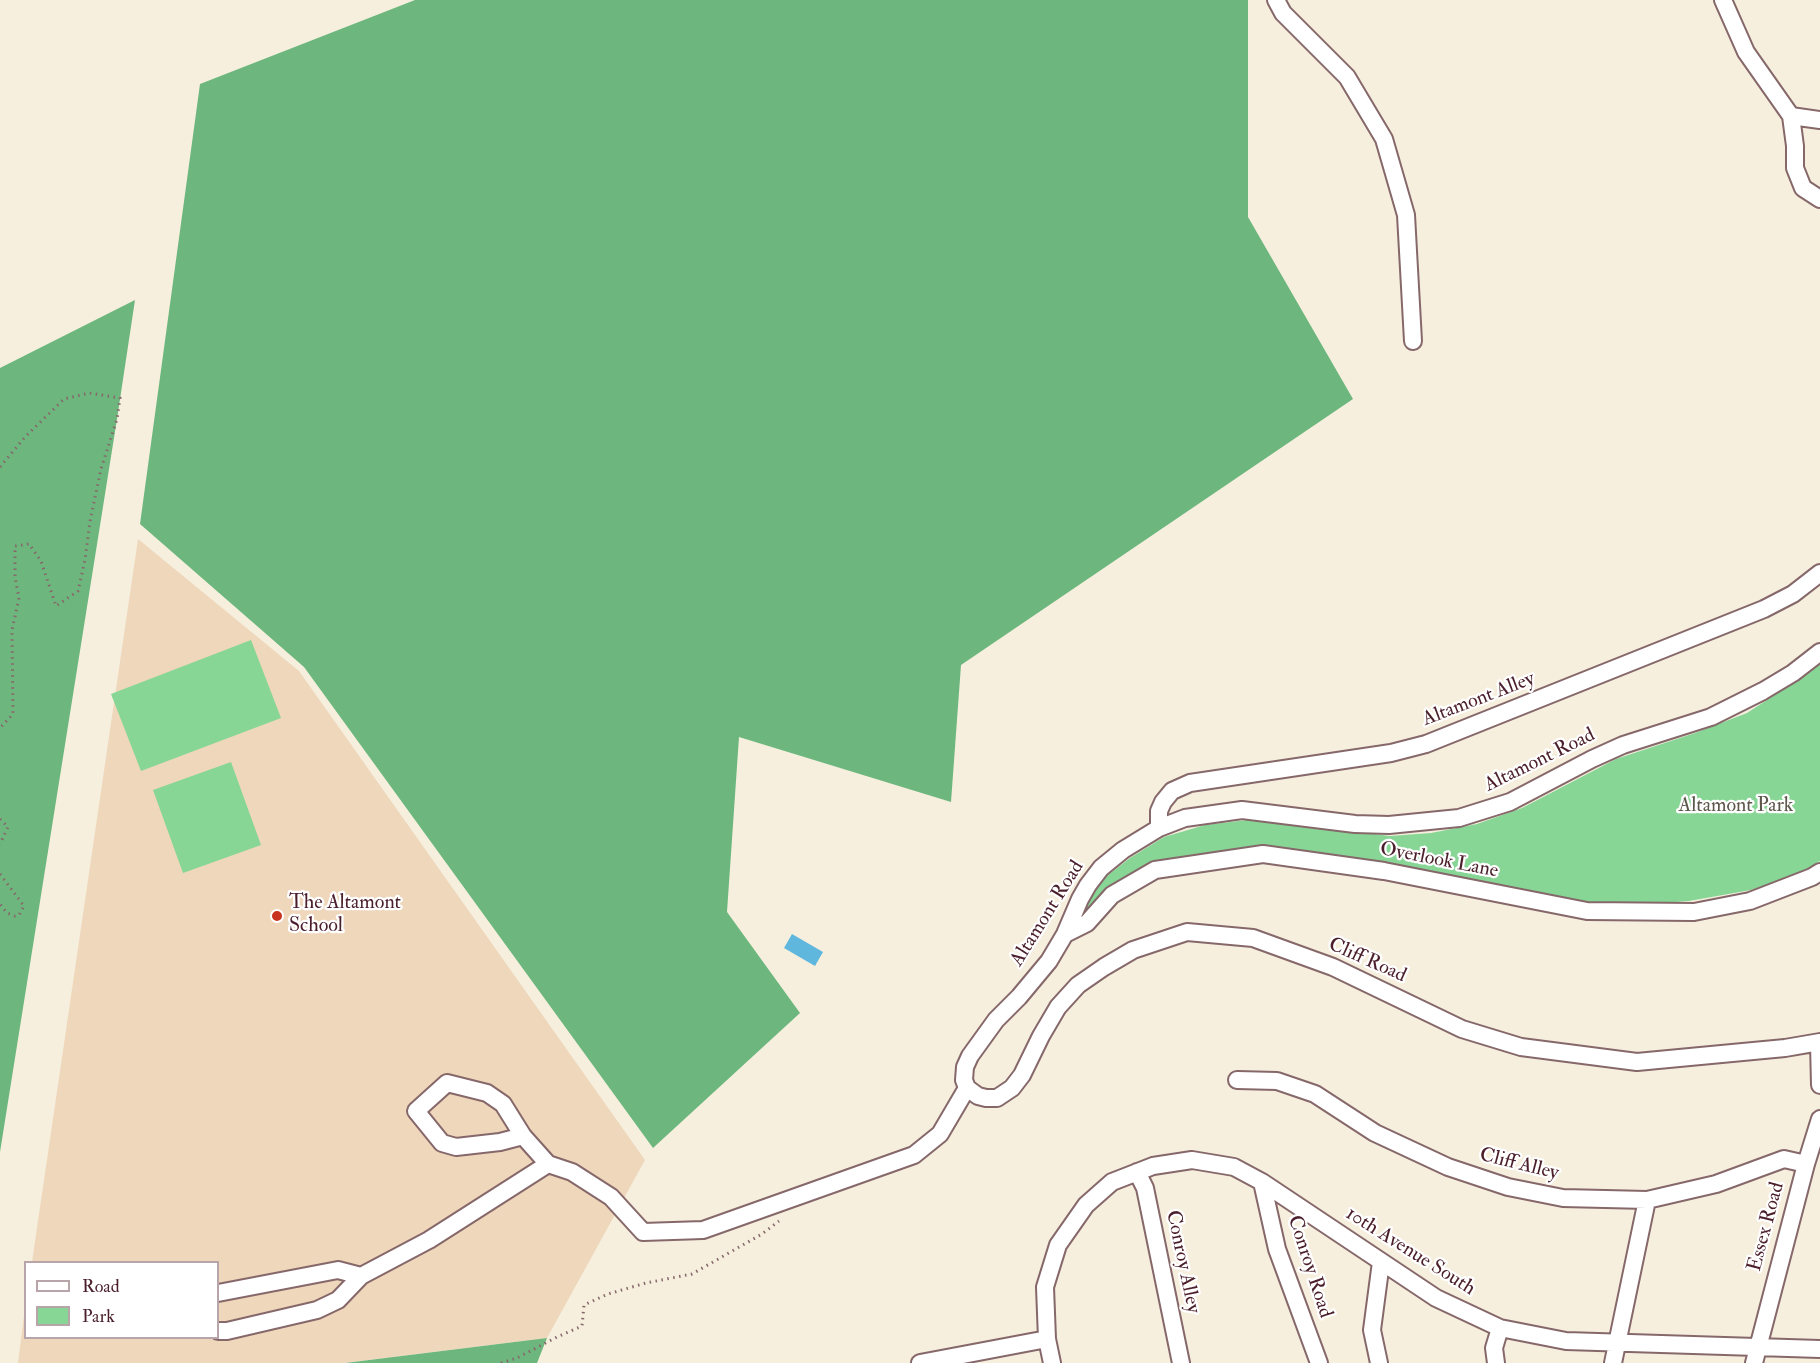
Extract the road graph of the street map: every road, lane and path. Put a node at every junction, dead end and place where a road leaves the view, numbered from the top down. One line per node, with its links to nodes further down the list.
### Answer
1 (1276, 0): 6 (street)
2 (1723, 0): 3 (street)
3 (1791, 116): 4 (street); 5 (street)
4 (1820, 120)
5 (1820, 199)
6 (1413, 341)
7 (0, 467): 10 (path)
8 (1820, 573): 12 (street, Altamont Alley)
9 (1820, 652): 12 (street, Altamont Road)
10 (0, 728)
11 (0, 819): 13 (path)
12 (1159, 828): 17 (street, Altamont Road)
13 (0, 844)
14 (1820, 872): 17 (street, Overlook Lane)
15 (0, 874): 16 (path)
16 (0, 904)
17 (1065, 934): 21 (street, Altamont Road)
18 (1819, 1042): 20 (street); 21 (street, Cliff Road)
19 (1237, 1080): 28 (street, Cliff Alley)
20 (1820, 1084)
21 (967, 1088): 24 (street, Altamont Road)
22 (1820, 1119): 25 (street, Essex Road)
23 (523, 1136): 23 (street); 24 (street)
24 (548, 1164): 31 (street)
25 (1806, 1164): 28 (street, Cliff Alley); 38 (street, Essex Road)
26 (1137, 1172): 27 (street, 10th Avenue South); 35 (street, 10th Avenue South); 42 (street, Conroy Alley)
27 (1262, 1182): 30 (street, 10th Avenue South); 43 (street, Conroy Road)
28 (1647, 1200): 36 (street)
29 (781, 1220): 39 (path)
30 (1382, 1262): 33 (street, 10th Avenue South); 44 (street)
31 (362, 1276): 32 (street); 34 (street)
32 (219, 1293)
33 (1500, 1328): 36 (street, 10th Avenue South); 45 (street)
34 (219, 1331)
35 (1047, 1339): 40 (street); 41 (street, 10th Avenue South)
36 (1618, 1342): 38 (street, 10th Avenue South); 46 (street)
37 (1820, 1349): 38 (street, 10th Avenue South)
38 (1756, 1355)
39 (501, 1363)
40 (920, 1363)
41 (1052, 1363)
42 (1181, 1363)
43 (1319, 1363)
44 (1379, 1363)
45 (1496, 1363)
46 (1613, 1363)

